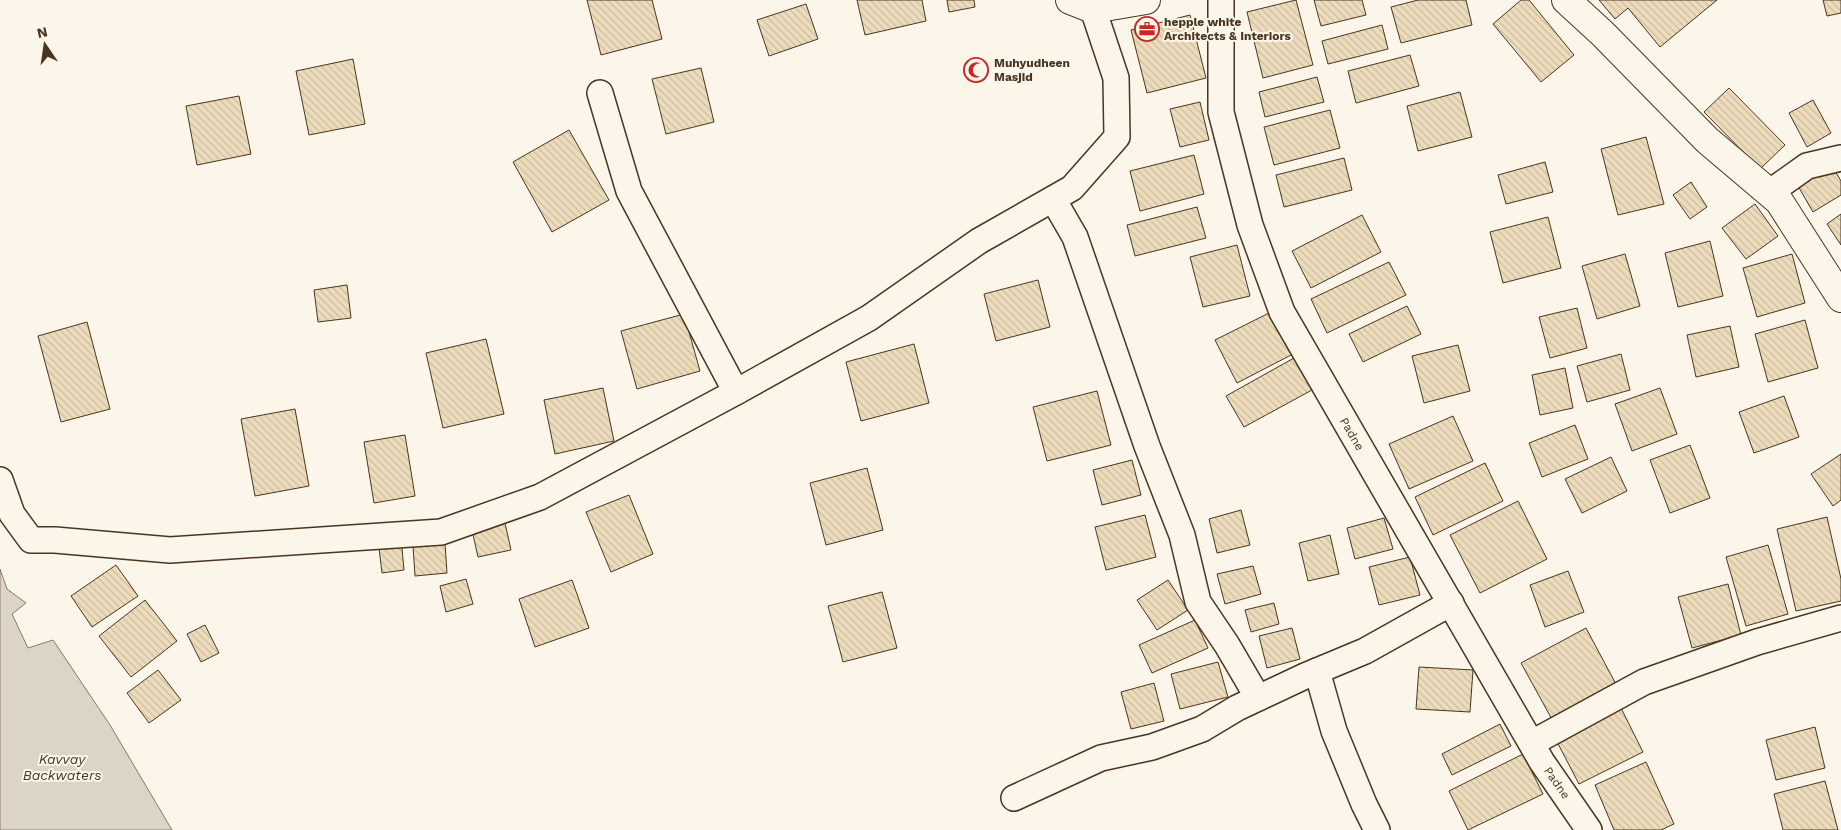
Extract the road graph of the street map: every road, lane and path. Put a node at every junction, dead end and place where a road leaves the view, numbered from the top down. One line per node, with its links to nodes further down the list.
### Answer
1 (1146, 0): 4 (main road)
2 (1221, 0): 12 (street, Padne)
3 (1566, 0): 7 (main road)
4 (1082, 4): 8 (street)
5 (600, 93): 10 (street)
6 (1841, 158): 7 (street)
7 (1769, 193): 9 (main road)
8 (1053, 199): 10 (street); 15 (street)
9 (1841, 298)
10 (736, 392): 11 (street)
11 (0, 480)
12 (1451, 604): 14 (street); 16 (street, Padne)
13 (1841, 618): 16 (street)
14 (1317, 671): 15 (street); 18 (street)
15 (1258, 698): 17 (street)
16 (1532, 744): 19 (street, Padne)
17 (1014, 798)
18 (1377, 830)
19 (1589, 830)

